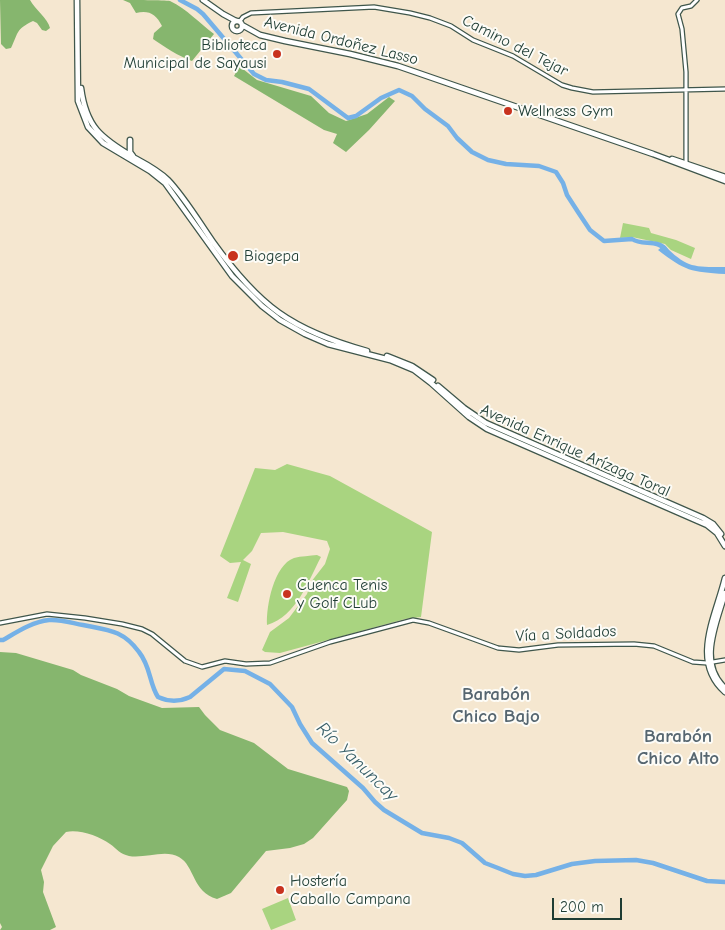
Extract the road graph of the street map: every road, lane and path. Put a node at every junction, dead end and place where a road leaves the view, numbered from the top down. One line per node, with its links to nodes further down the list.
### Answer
1 (77, 0): 5 (main road, Avenida Enrique Arízaga Toral)
2 (203, 0): 4 (main road, Avenida Ordoñez Lasso)
3 (697, 0): 7 (street)
4 (238, 24): 7 (street, Camino del Tejar); 10 (main road, Avenida Ordoñez Lasso)
5 (78, 72): 9 (main road, Avenida Enrique Arízaga Toral); 12 (main road, Avenida Enrique Arízaga Toral)
6 (725, 89): 7 (street, Camino del Tejar)
7 (686, 90): 10 (street)
8 (130, 140): 9 (main road)
9 (134, 158): 12 (main road, Avenida Enrique Arízaga Toral)
10 (686, 165): 11 (main road, Avenida Ordoñez Lasso)
11 (725, 179)
12 (673, 507): 13 (main road, Avenida Enrique Arízaga Toral); 14 (main road, Avenida Enrique Arízaga Toral)
13 (725, 539)
14 (725, 546)
15 (725, 578): 19 (main road)
16 (725, 593): 19 (main road)
17 (0, 623): 19 (street, Vía a Soldados)
18 (725, 660): 19 (street)
19 (709, 663): 20 (main road); 21 (main road)
20 (725, 688)
21 (725, 692)

